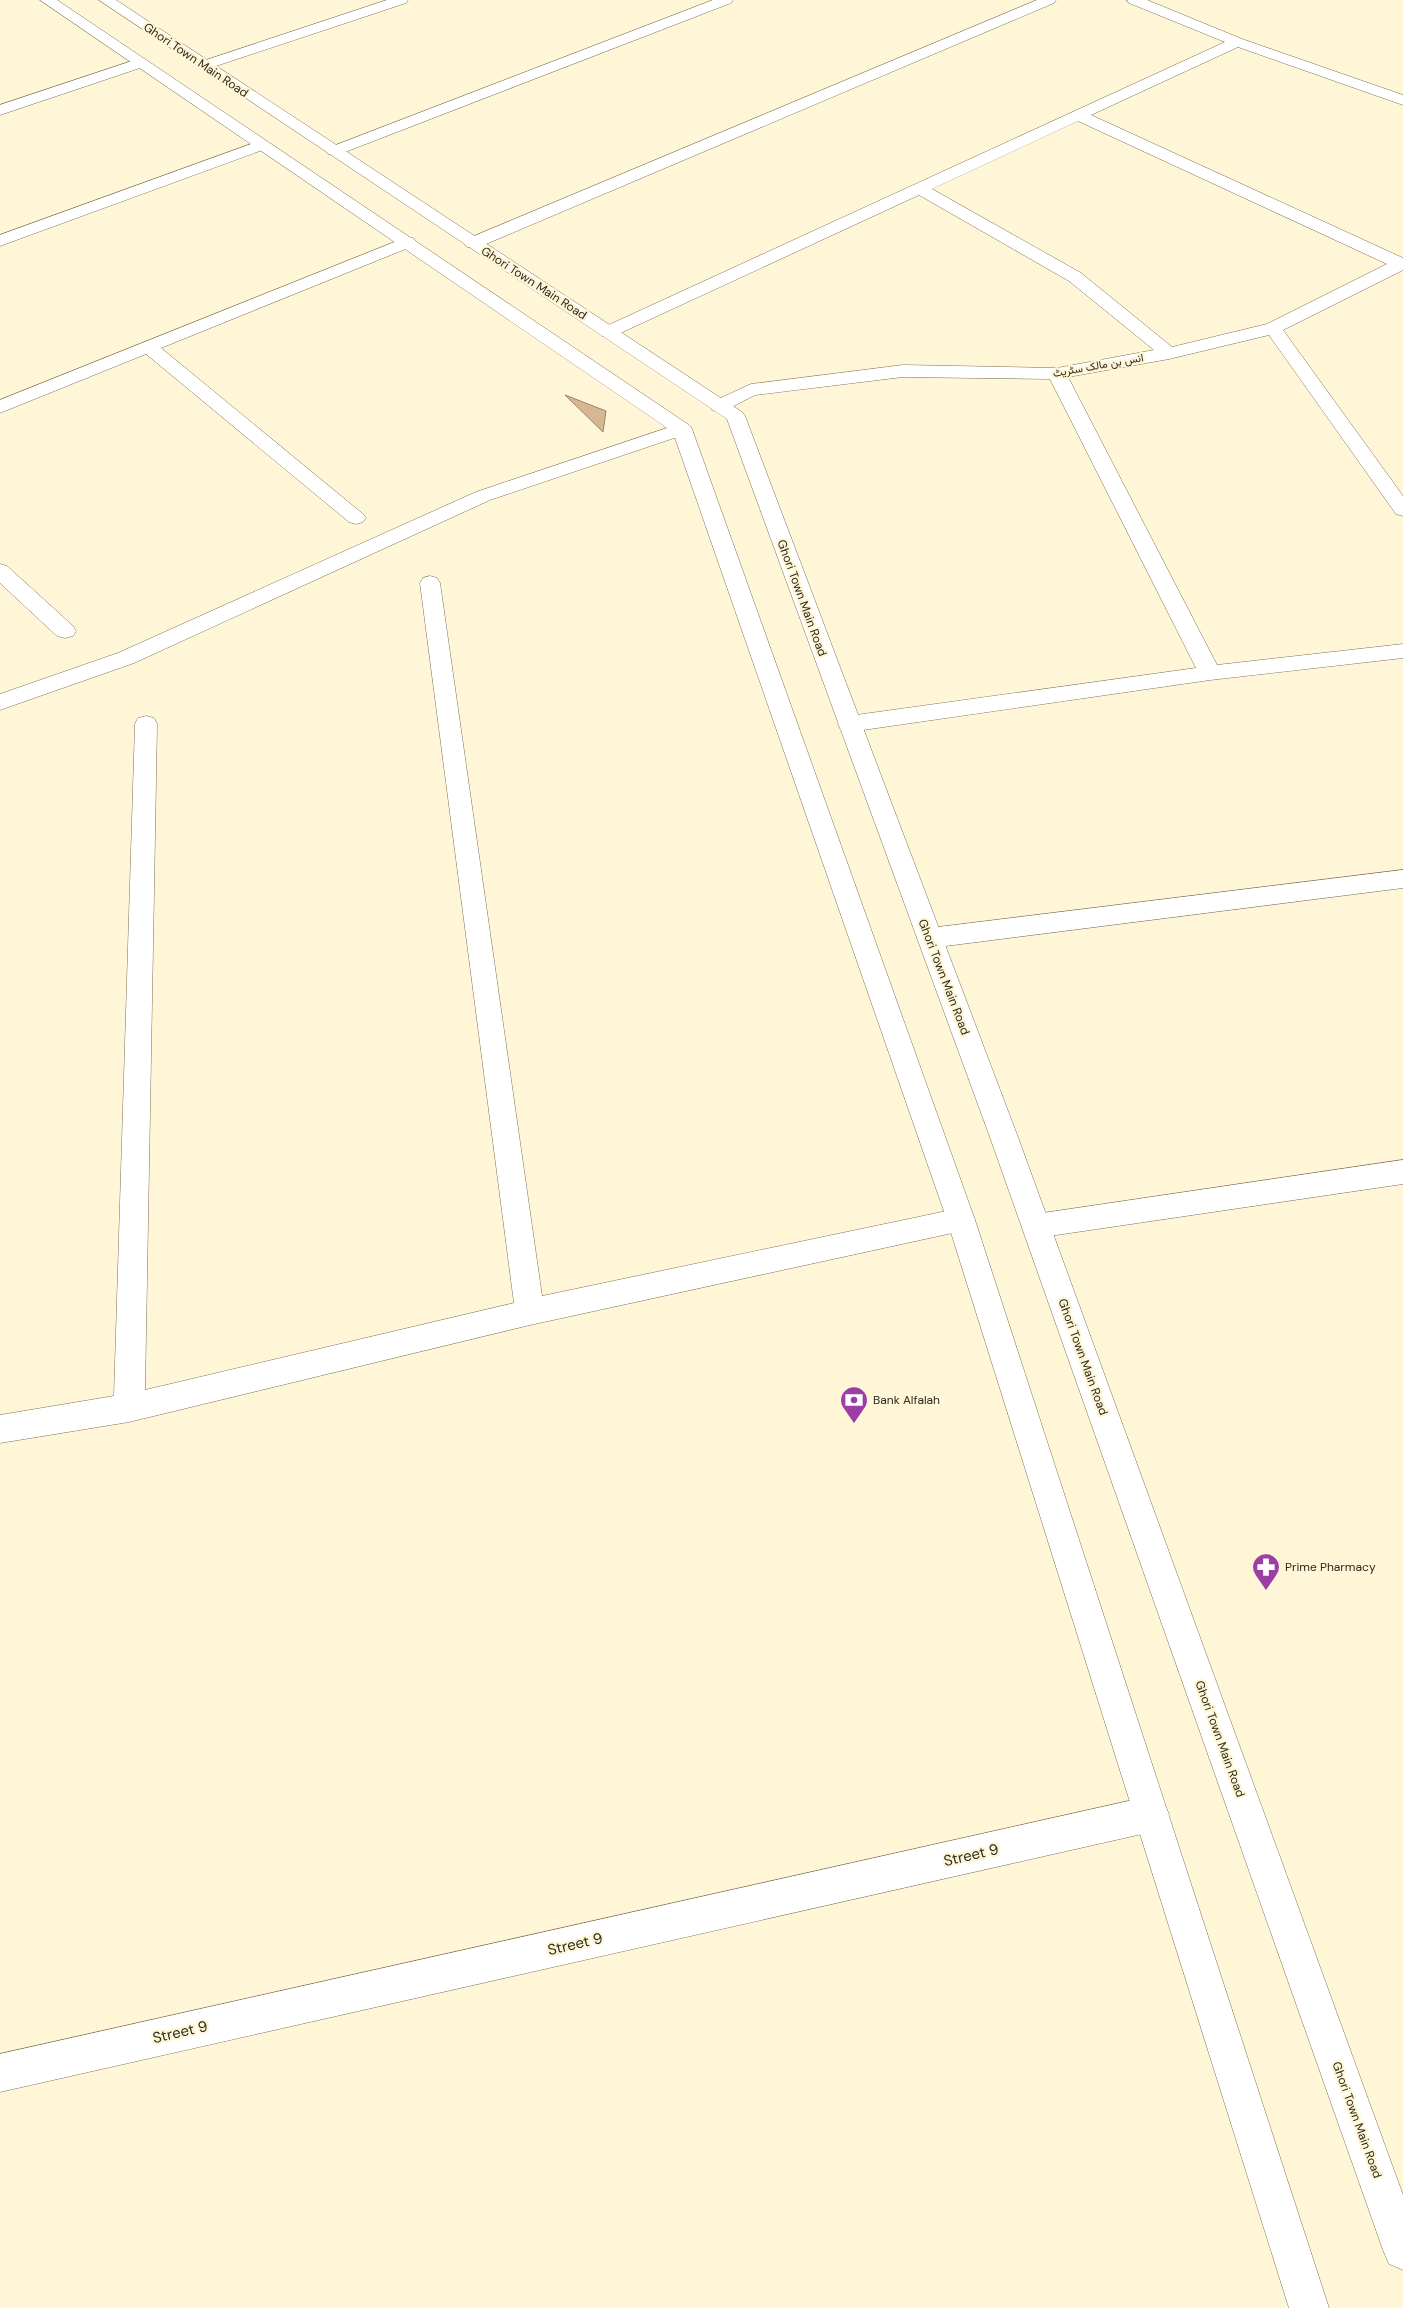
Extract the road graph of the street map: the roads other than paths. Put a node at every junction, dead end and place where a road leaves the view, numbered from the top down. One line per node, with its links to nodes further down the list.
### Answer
1 (47, 0): 10 (street)
2 (106, 0): 11 (street, Ghori Town Main Road)
3 (400, 0): 11 (street)
4 (726, 0): 16 (street)
5 (1050, 0): 20 (street)
6 (1134, 0): 8 (street)
7 (1172, 0): 8 (street)
8 (1155, 7): 9 (street)
9 (1237, 42): 12 (street); 14 (street)
10 (141, 63): 13 (street); 15 (street)
11 (205, 65): 16 (street, Ghori Town Main Road)
12 (1403, 100)
13 (0, 110)
14 (1077, 115): 17 (street); 21 (street)
15 (262, 145): 18 (street); 19 (street)
16 (334, 151): 20 (street, Ghori Town Main Road)
17 (919, 188): 23 (street); 25 (street)
18 (0, 241)
19 (408, 242): 24 (street); 29 (street)
20 (473, 243): 23 (street, Ghori Town Main Road)
21 (1403, 264): 22 (street, انس بن مالک سٹریٹ)
22 (1273, 328): 25 (street, انس بن مالک سٹریٹ); 30 (street)
23 (608, 332): 27 (street, Ghori Town Main Road)
24 (148, 347): 28 (street); 31 (street)
25 (1169, 353): 26 (street, انس بن مالک سٹریٹ)
26 (1057, 374): 27 (street, انس بن مالک سٹریٹ); 36 (street)
27 (719, 406): 39 (street, Ghori Town Main Road)
28 (0, 407)
29 (682, 429): 37 (street); 43 (street)
30 (1403, 510)
31 (356, 518)
32 (0, 571): 34 (street)
33 (430, 583): 45 (street)
34 (65, 631)
35 (1403, 651): 36 (street)
36 (1210, 673): 39 (street)
37 (0, 702)
38 (146, 724): 46 (street)
39 (849, 724): 41 (street, Ghori Town Main Road)
40 (1403, 879): 41 (street)
41 (930, 938): 44 (street, Ghori Town Main Road)
42 (1403, 1172): 44 (street)
43 (961, 1220): 45 (street); 48 (street)
44 (1036, 1226): 50 (street, Ghori Town Main Road)
45 (530, 1312): 46 (street)
46 (129, 1408): 47 (street)
47 (0, 1429)
48 (1151, 1814): 49 (street, Street 9); 51 (street)
49 (0, 2073)
50 (1403, 2250)
51 (1308, 2308)

